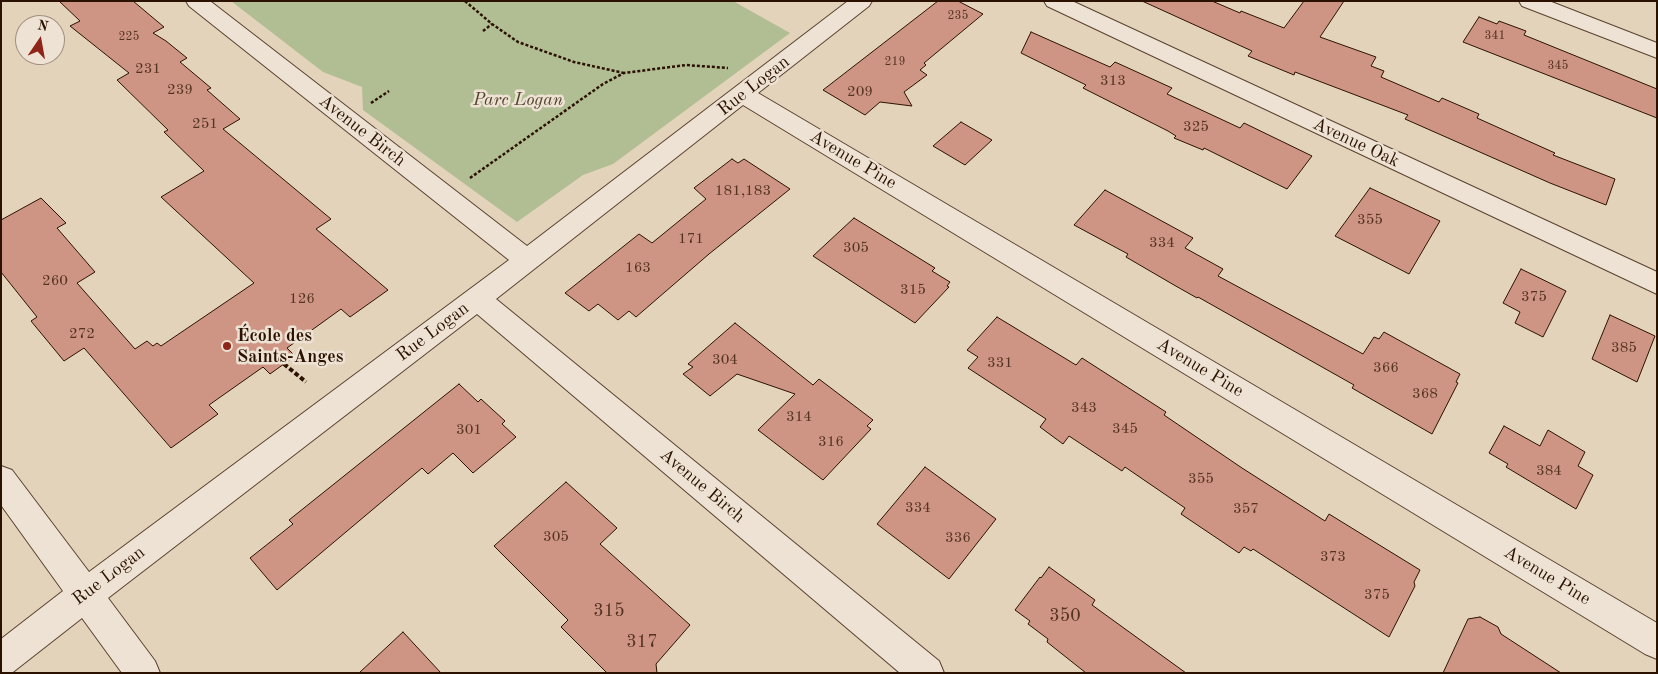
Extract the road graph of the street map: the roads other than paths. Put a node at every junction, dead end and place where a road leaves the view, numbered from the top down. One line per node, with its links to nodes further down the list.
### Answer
1 (196, 1): 7 (street, Avenue Birch)
2 (862, 1): 6 (street, Rue Logan)
3 (1054, 1): 8 (street, Avenue Oak)
4 (1529, 1): 5 (street)
5 (1657, 51)
6 (739, 81): 7 (street, Rue Logan); 12 (street, Avenue Pine)
7 (527, 260): 9 (street, Rue Logan)
8 (1657, 284)
9 (477, 299): 11 (street, Rue Logan); 15 (street, Avenue Birch)
10 (1, 480): 11 (street)
11 (85, 595): 13 (street, Rue Logan); 14 (street)
12 (1657, 642)
13 (1, 660)
14 (142, 673)
15 (927, 673)

